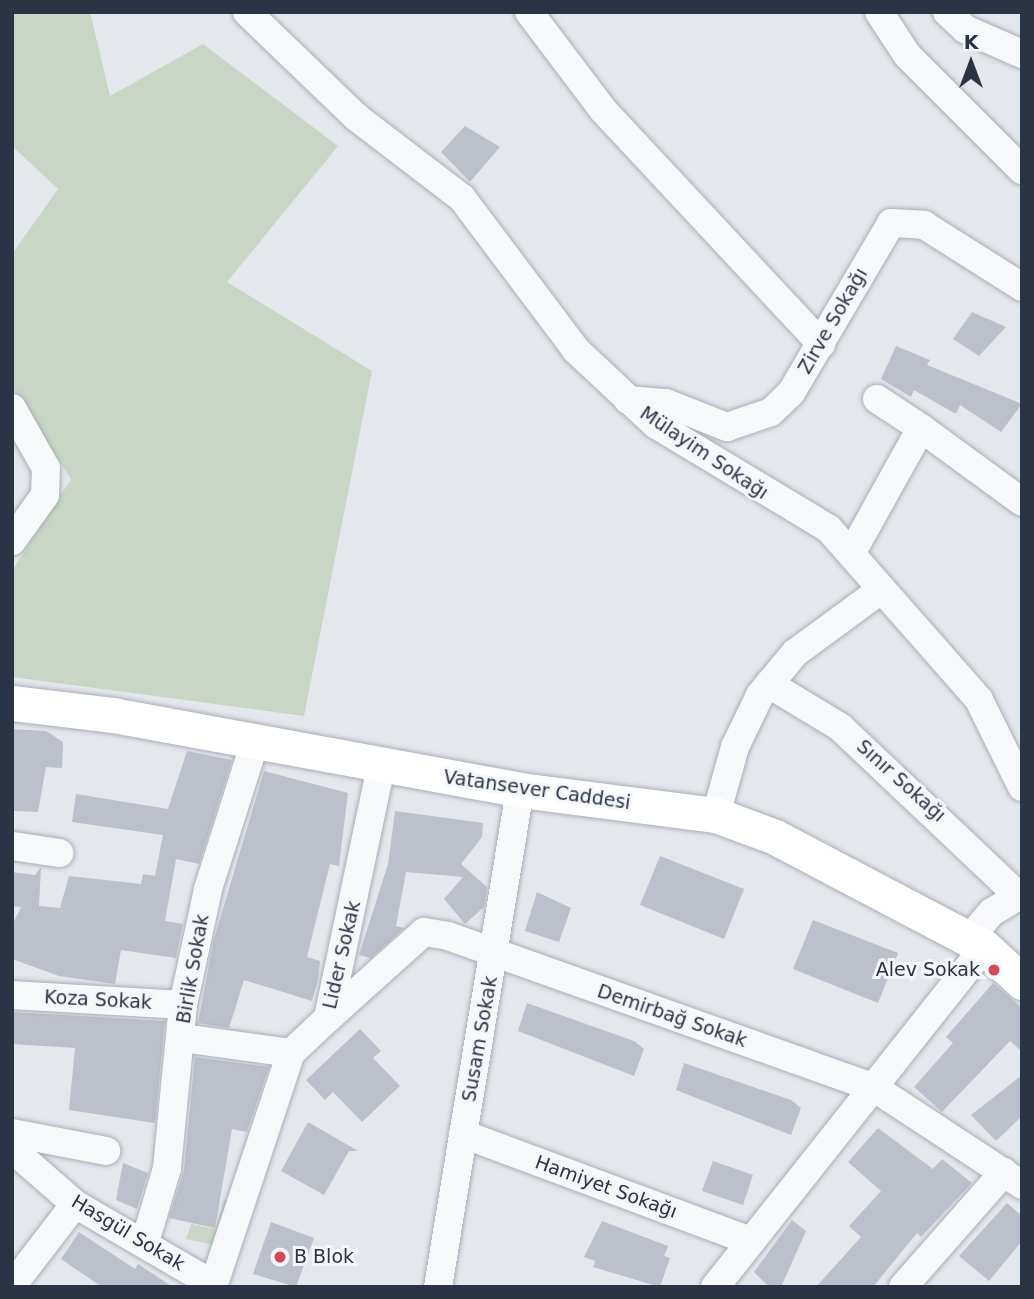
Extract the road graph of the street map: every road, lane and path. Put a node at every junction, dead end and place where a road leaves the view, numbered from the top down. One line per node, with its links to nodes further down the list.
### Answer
1 (247, 12): 10 (street, Mülayim Sokağı)
2 (529, 12): 8 (street)
3 (880, 12): 6 (street)
4 (947, 12): 5 (street)
5 (1022, 54)
6 (1022, 170)
7 (1022, 287): 8 (street, Zirve Sokağı)
8 (821, 344): 10 (street, Zirve Sokağı)
9 (877, 399): 12 (street)
10 (628, 400): 15 (street, Mülayim Sokağı)
11 (12, 408): 14 (street)
12 (921, 428): 13 (street); 15 (street)
13 (1022, 502)
14 (12, 541)
15 (851, 554): 16 (street, Mülayim Sokağı)
16 (878, 592): 17 (street); 21 (street, Mülayim Sokağı)
17 (769, 684): 23 (street); 26 (street, Sınır Sokağı)
18 (12, 703): 19 (main road, Vatansever Caddesi)
19 (255, 742): 20 (main road, Vatansever Caddesi); 31 (street, Birlik Sokak)
20 (381, 766): 22 (main road, Vatansever Caddesi); 32 (street, Lider Sokak)
21 (1022, 786)
22 (520, 790): 23 (main road, Vatansever Caddesi); 28 (street, Susam Sokak)
23 (716, 816): 27 (main road, Vatansever Caddesi)
24 (12, 846): 25 (street)
25 (59, 853)
26 (1021, 895): 27 (street)
27 (976, 943): 29 (main road, Vatansever Caddesi); 35 (street)
28 (496, 954): 32 (street, Demirbağ Sokak); 35 (street, Demirbağ Sokak); 37 (street, Susam Sokak)
29 (1022, 982)
30 (12, 995): 31 (street, Koza Sokak)
31 (183, 1005): 33 (street, Birlik Sokak)
32 (328, 1018): 34 (street, Lider Sokak)
33 (182, 1038): 34 (street); 43 (street, Birlik Sokak)
34 (291, 1053): 45 (street, Lider Sokak)
35 (873, 1087): 40 (street, Demirbağ Sokak); 42 (street)
36 (12, 1133): 39 (street)
37 (463, 1134): 42 (street, Hamiyet Sokağı); 46 (street, Susam Sokak)
38 (12, 1149): 41 (street, Hasgül Sokak)
39 (106, 1151)
40 (1013, 1179): 48 (street)
41 (75, 1204): 43 (street, Hasgül Sokak); 44 (street)
42 (748, 1240): 47 (street)
43 (145, 1242): 45 (street, Hasgül Sokak)
44 (12, 1286)
45 (214, 1286)
46 (438, 1287)
47 (715, 1287)
48 (903, 1287)

